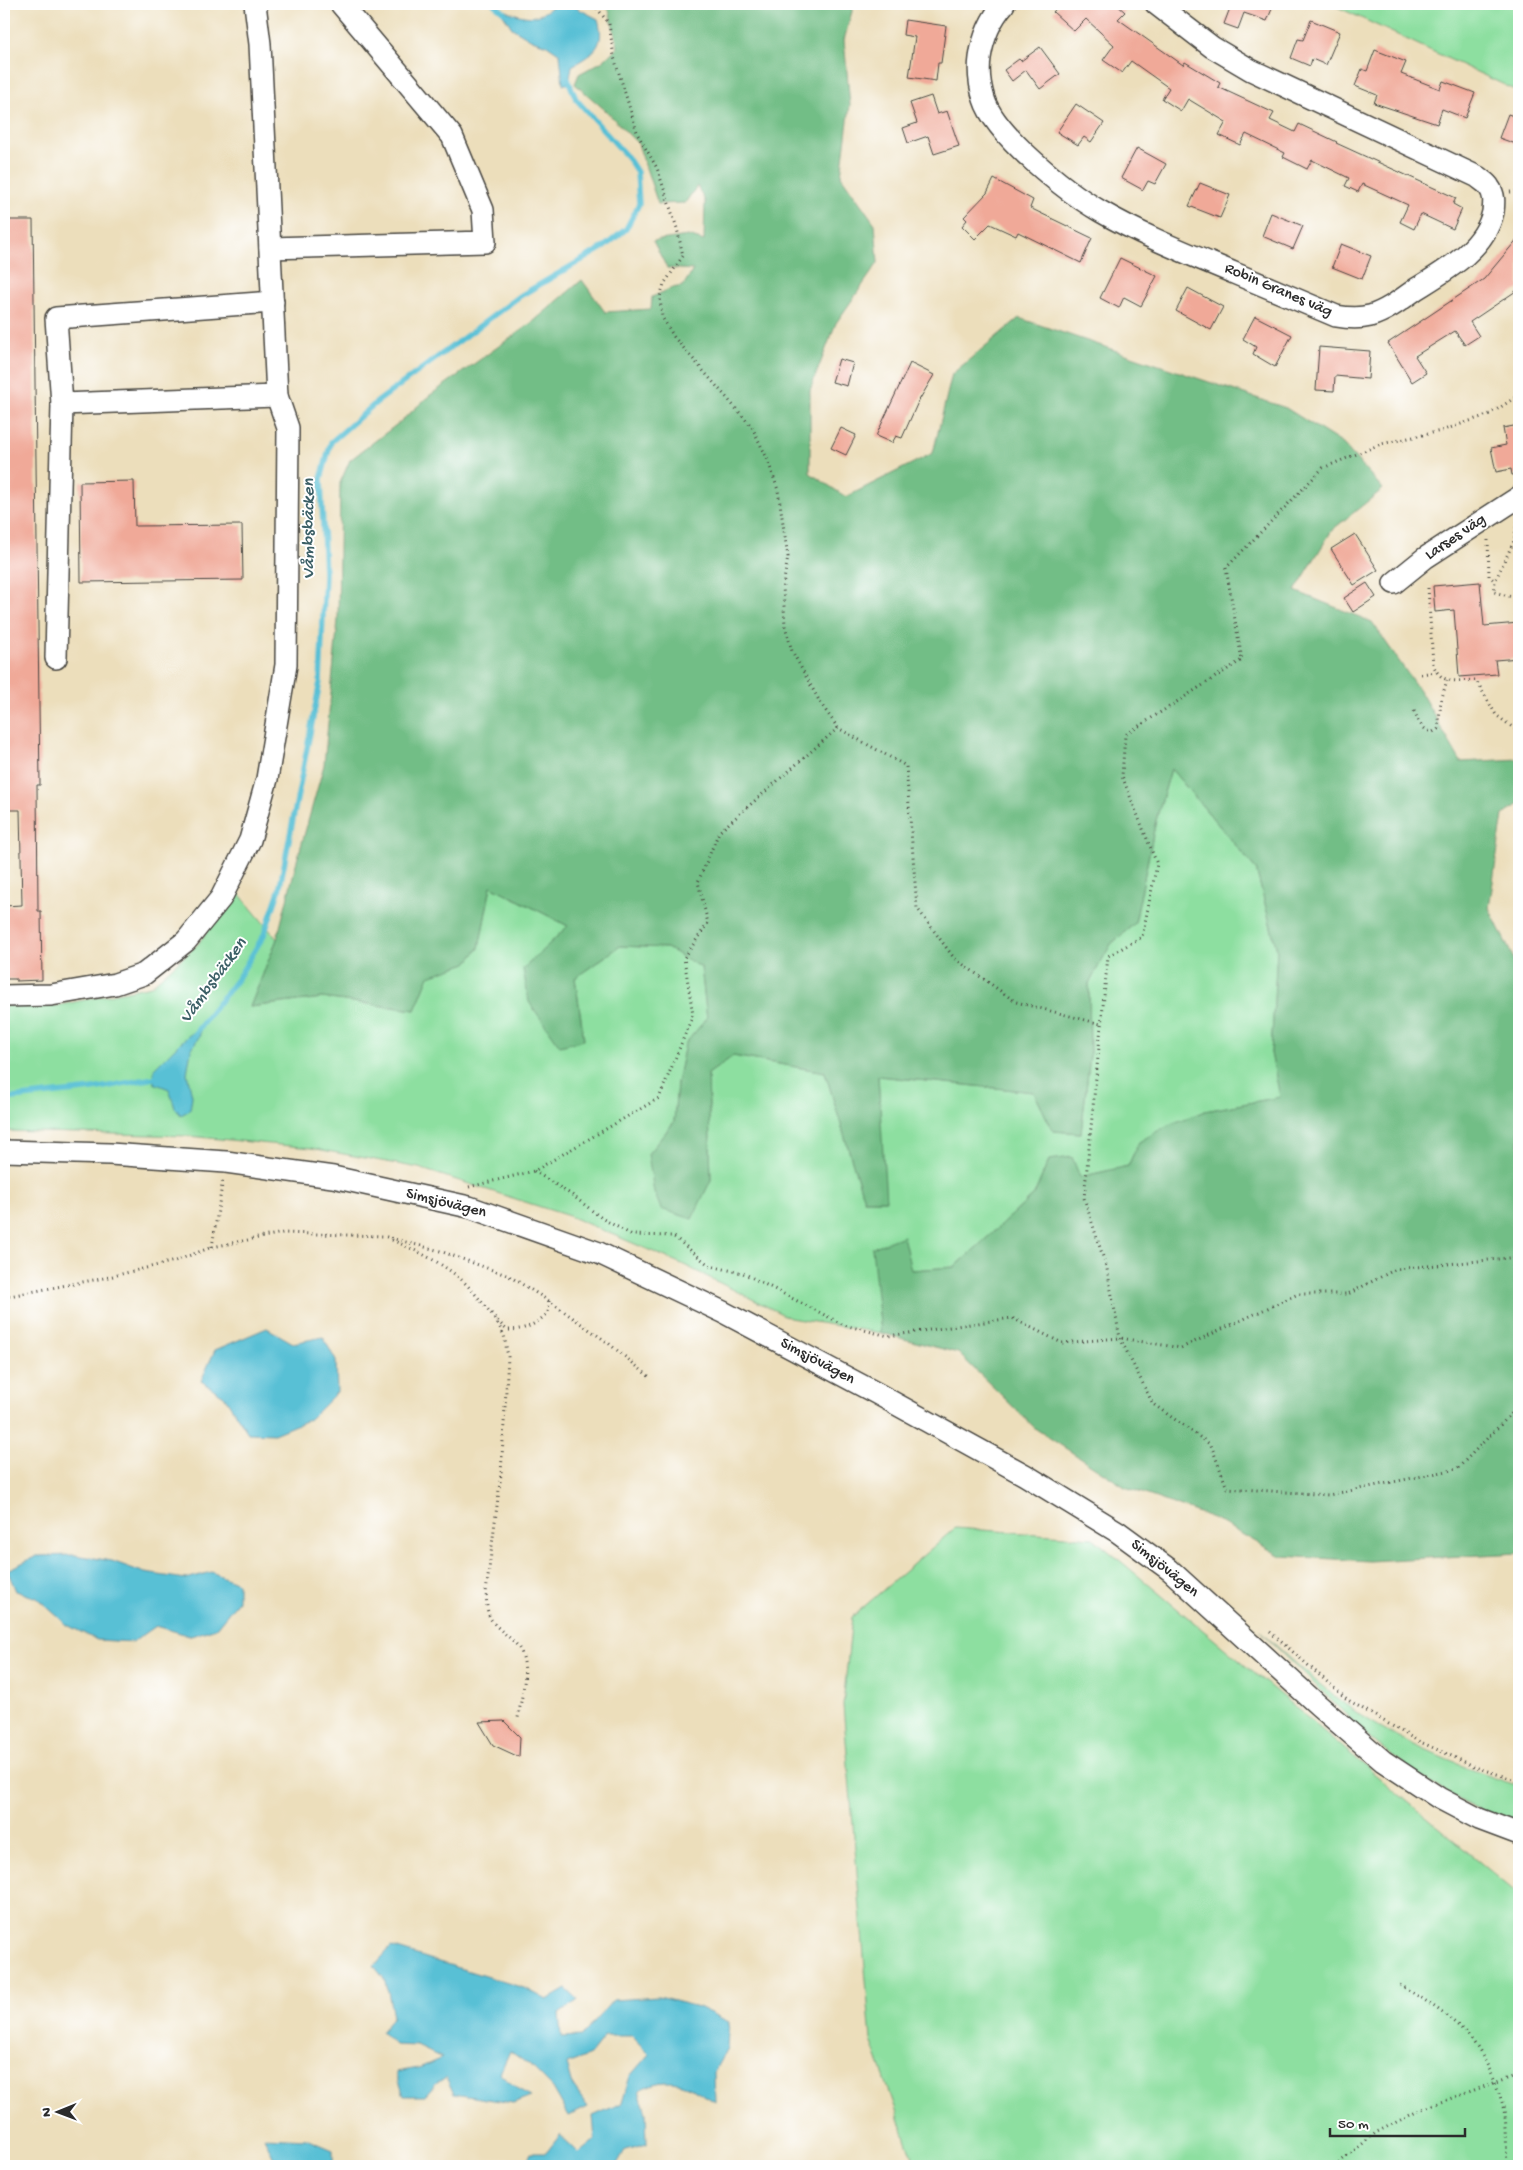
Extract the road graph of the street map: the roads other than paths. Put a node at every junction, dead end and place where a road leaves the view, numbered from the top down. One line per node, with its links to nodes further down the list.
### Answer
1 (255, 4): 5 (street)
2 (341, 4): 5 (street)
3 (1004, 4): 4 (street, Robin Granes väg)
4 (1156, 4)
5 (270, 248): 6 (street)
6 (273, 302): 7 (street); 8 (street)
7 (278, 396): 8 (street); 12 (street)
8 (62, 404): 11 (street)
9 (1519, 496): 10 (street, Larses väg)
10 (1394, 583)
11 (56, 658)
12 (4, 996)
13 (4, 1151): 14 (street, Simsjövägen)
14 (1519, 1834)

